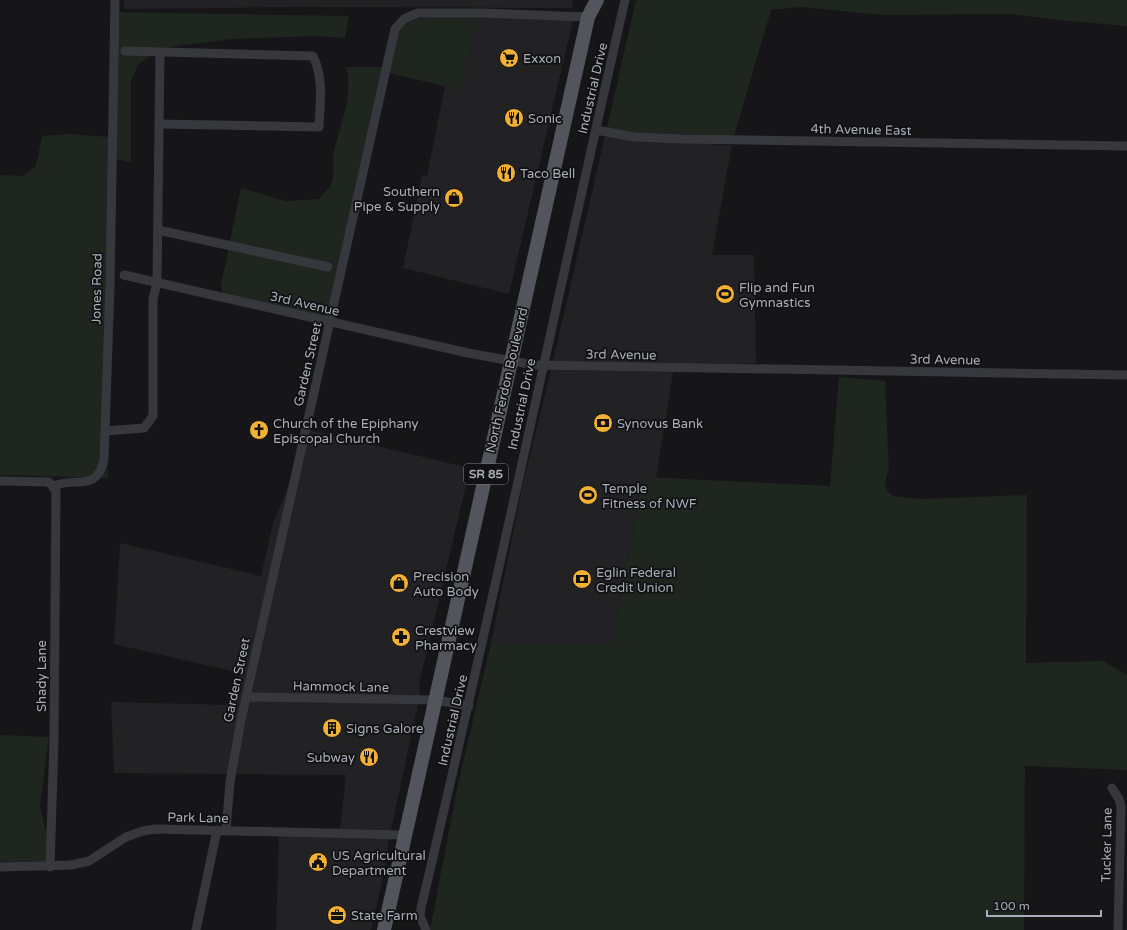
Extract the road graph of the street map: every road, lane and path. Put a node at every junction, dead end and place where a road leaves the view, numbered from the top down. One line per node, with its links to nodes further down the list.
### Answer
1 (115, 0): 19 (street, Jones Road)
2 (586, 0): 5 (main road, North Ferdon Boulevard / SR 85)
3 (597, 0): 5 (main road, North Ferdon Boulevard / SR 85)
4 (625, 0): 9 (street, Industrial Drive)
5 (588, 17): 15 (street, Garden Street); 16 (main road, North Ferdon Boulevard / SR 85)
6 (125, 51): 7 (street)
7 (160, 53): 8 (street); 8 (street)
8 (159, 124): 11 (street)
9 (596, 130): 10 (street, 4th Avenue East); 17 (street, Industrial Drive)
10 (1127, 146)
11 (158, 230): 12 (street); 14 (street)
12 (328, 267)
13 (124, 275): 14 (street, 3rd Avenue)
14 (157, 283): 15 (street, 3rd Avenue); 19 (street)
15 (330, 322): 16 (street, 3rd Avenue); 22 (street, Garden Street)
16 (511, 361): 17 (street, 3rd Avenue); 23 (main road, North Ferdon Boulevard / SR 85)
17 (543, 365): 18 (street, 3rd Avenue); 24 (street, Industrial Drive)
18 (1127, 375)
19 (106, 431): 21 (street, Jones Road)
20 (0, 481): 21 (street, Jones Road)
21 (54, 486): 29 (street, Shady Lane)
22 (247, 697): 23 (street, Hammock Lane); 26 (street, Garden Street)
23 (436, 700): 24 (street, Hammock Lane); 27 (main road, North Ferdon Boulevard / SR 85)
24 (469, 706): 32 (street, Industrial Drive)
25 (1112, 788): 33 (street, Tucker Lane)
26 (222, 830): 27 (street, Park Lane); 29 (street, Park Lane); 30 (street, Garden Street)
27 (405, 835): 31 (main road, North Ferdon Boulevard / SR 85)
28 (0, 867): 29 (street, Park Lane)
29 (50, 867)
30 (196, 930)
31 (384, 930)
32 (426, 930)
33 (1118, 930)

